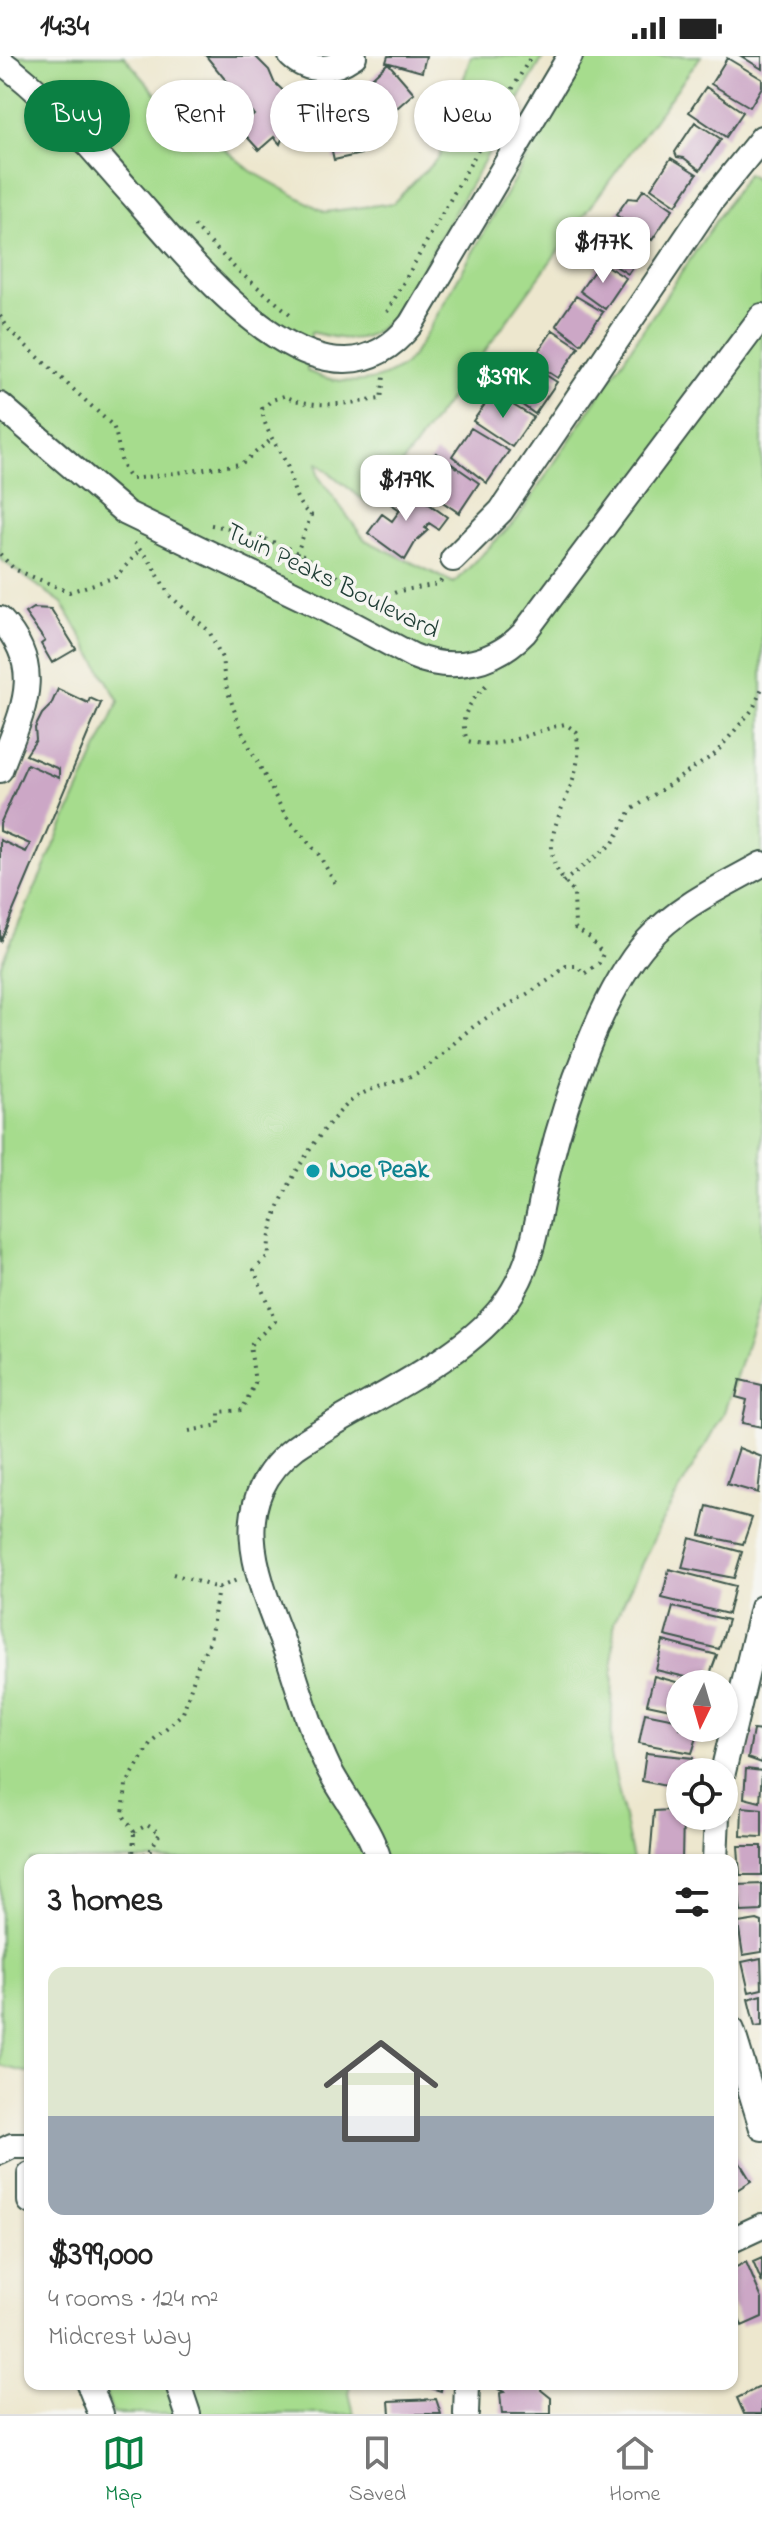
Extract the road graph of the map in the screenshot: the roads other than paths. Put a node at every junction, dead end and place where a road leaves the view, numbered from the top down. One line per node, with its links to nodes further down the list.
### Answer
1 (291, 56): 2 (street)
2 (354, 56)
3 (570, 56): 4 (street)
4 (0, 61)
5 (762, 138): 8 (street)
6 (762, 316): 7 (street, Twin Peaks Boulevard)
7 (0, 405)
8 (453, 559)
9 (0, 619): 10 (street)
10 (0, 770)
11 (762, 864): 15 (street)
12 (762, 1608): 13 (street)
13 (726, 1758)
14 (716, 1830): 16 (street)
15 (377, 1854)
16 (715, 1854)
17 (738, 2050): 18 (street)
18 (762, 2128)
19 (24, 2146): 20 (street)
20 (0, 2152)
21 (762, 2226): 22 (street)
22 (738, 2237)
23 (91, 2390): 26 (street)
24 (180, 2390): 27 (street)
25 (467, 2390): 28 (street)
26 (101, 2414)
27 (188, 2414)
28 (466, 2414)

